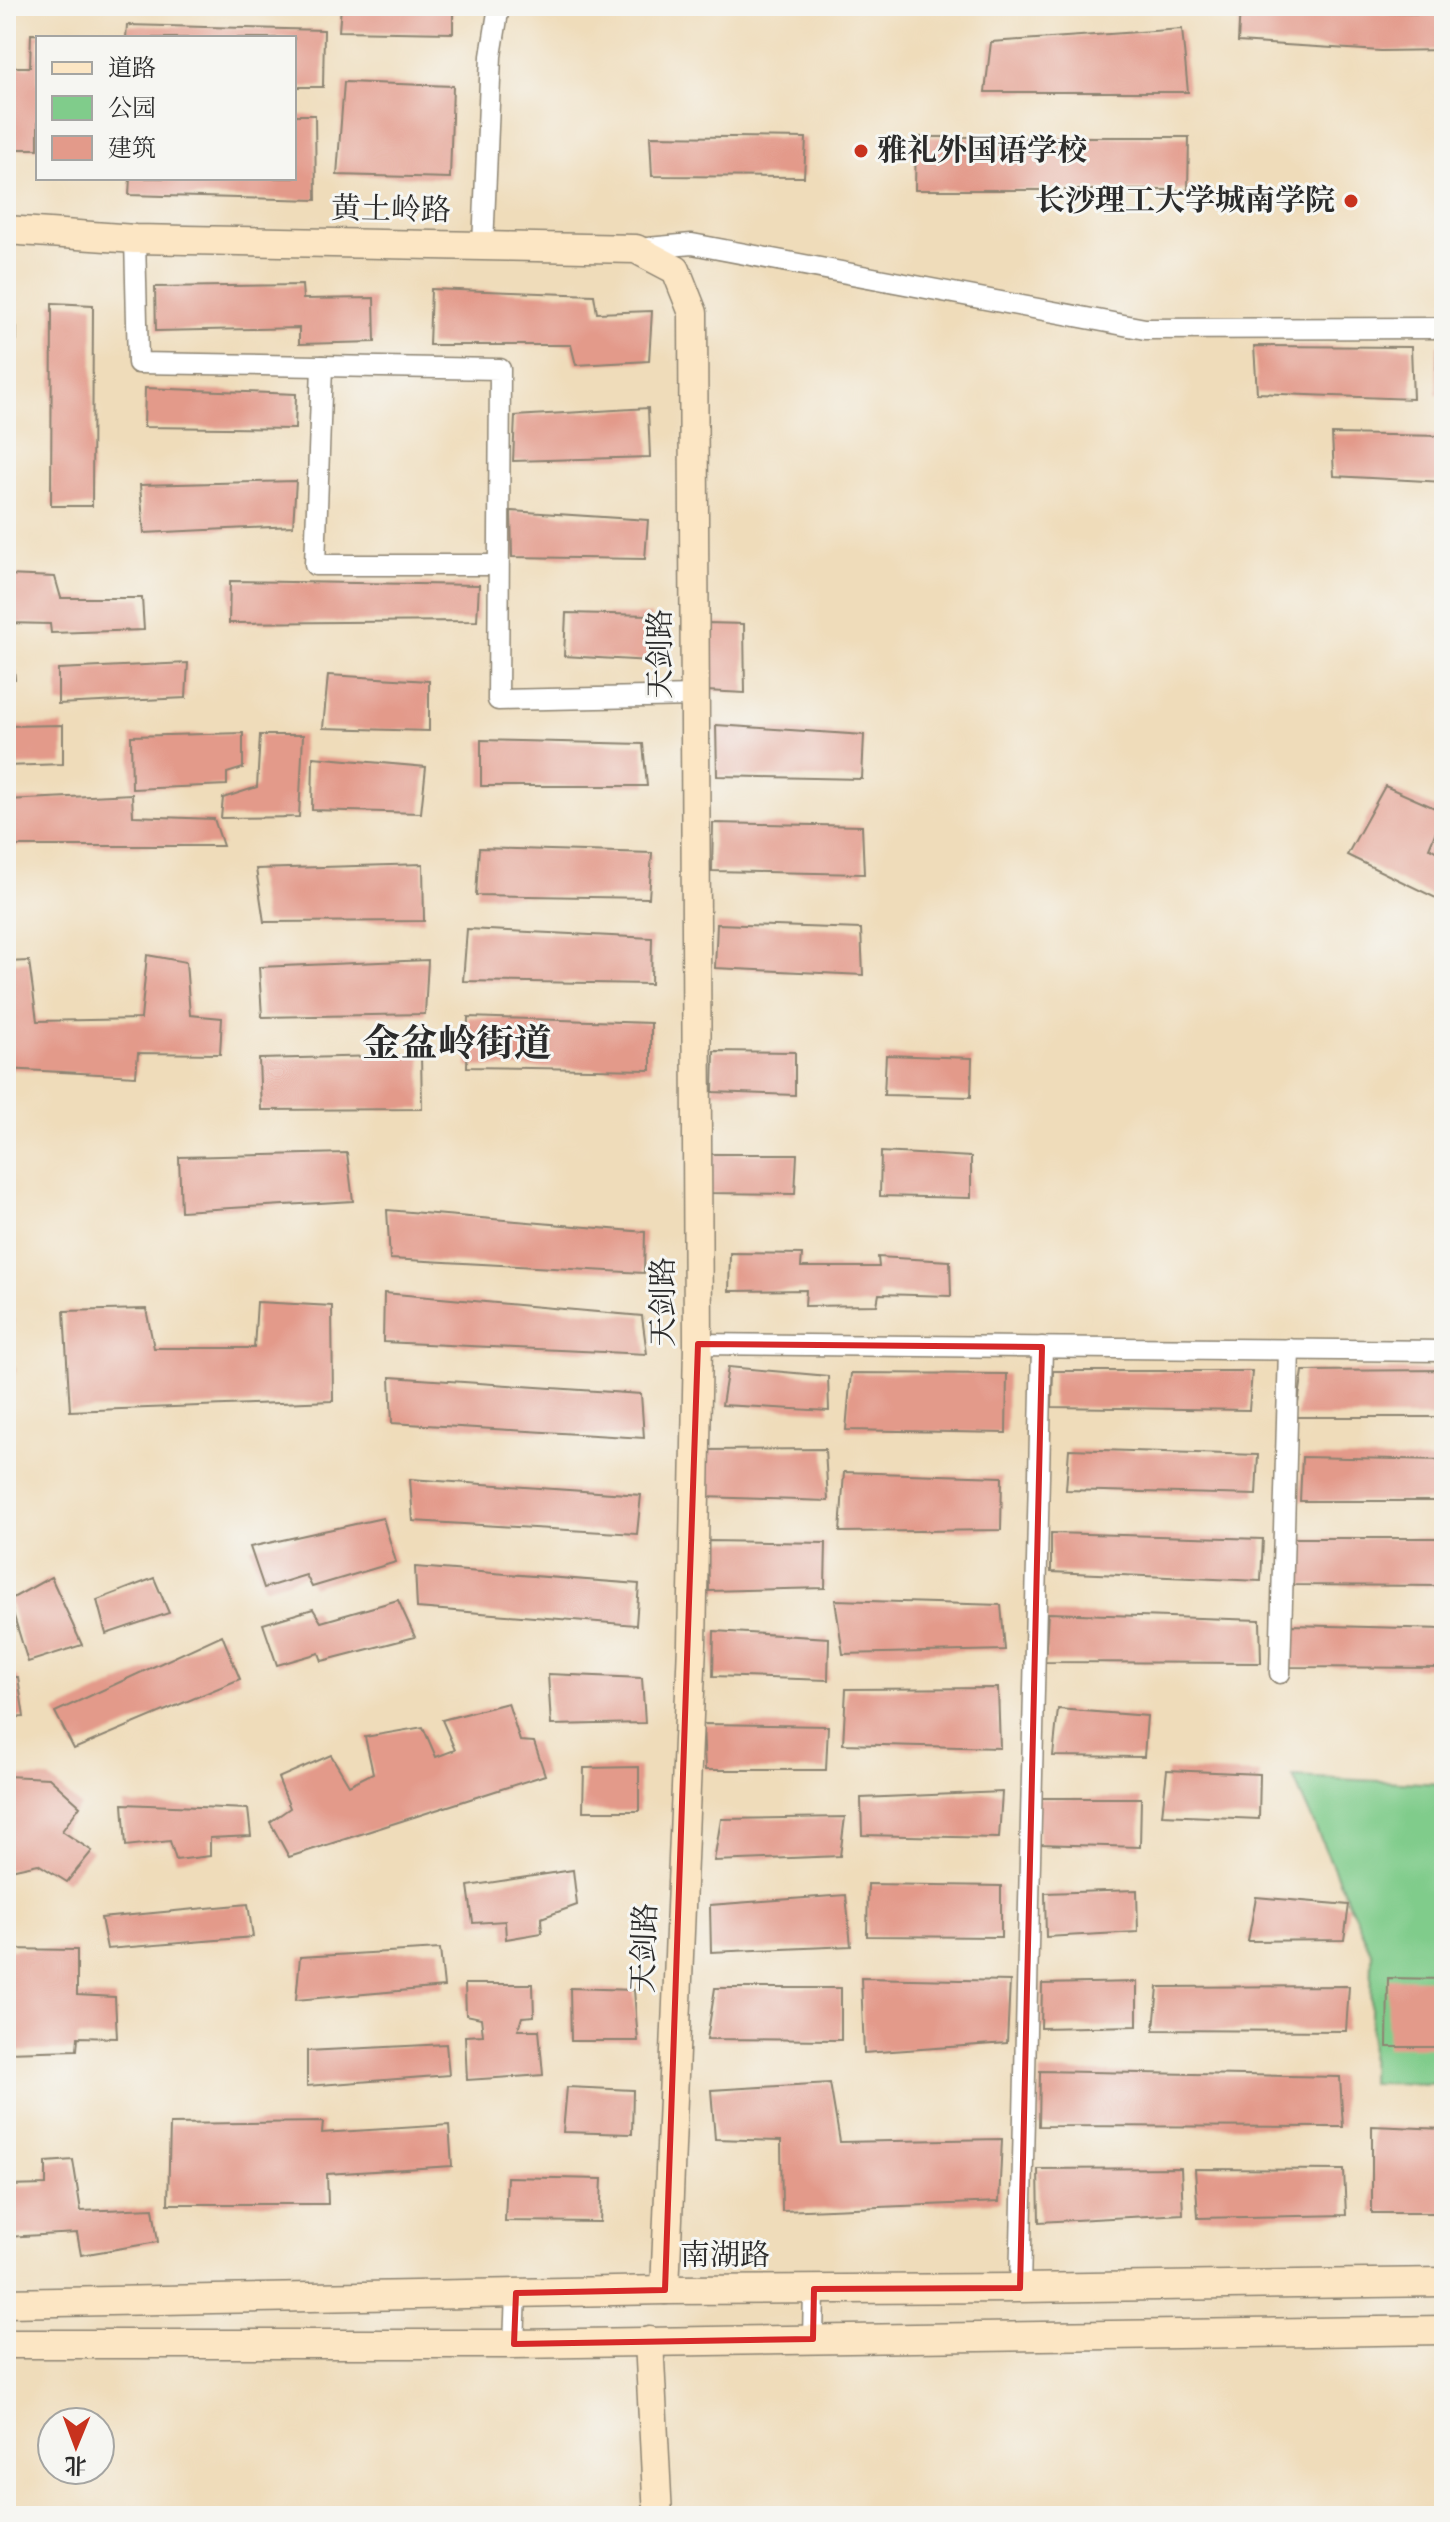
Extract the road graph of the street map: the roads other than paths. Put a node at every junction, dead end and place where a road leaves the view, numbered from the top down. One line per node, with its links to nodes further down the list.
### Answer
1 (499, 6): 4 (street)
2 (6, 230): 3 (main road, 黄土岭路)
3 (135, 239): 4 (main road, 黄土岭路); 8 (street)
4 (483, 246): 5 (main road, 黄土岭路)
5 (636, 249): 6 (main road, 黄土岭路); 7 (street)
6 (693, 313): 10 (main road, 天剑路)
7 (1444, 328)
8 (322, 366): 9 (street); 9 (street)
9 (498, 565): 10 (street)
10 (695, 696): 11 (main road, 天剑路)
11 (698, 1344): 12 (street); 19 (main road, 天剑路)
12 (1042, 1347): 13 (street); 17 (street)
13 (1289, 1349): 14 (street); 15 (street)
14 (1444, 1351)
15 (1280, 1673)
16 (1444, 2282): 17 (main road, 南湖路)
17 (1020, 2288): 18 (main road, 南湖路)
18 (814, 2289): 19 (main road, 南湖路); 23 (street)
19 (665, 2290): 20 (main road, 南湖路)
20 (516, 2293): 21 (main road, 南湖路); 26 (street)
21 (6, 2303)
22 (1444, 2330): 23 (main road)
23 (813, 2339): 24 (main road)
24 (649, 2341): 26 (main road); 27 (main road)
25 (6, 2344): 26 (main road)
26 (514, 2344)
27 (658, 2516)

